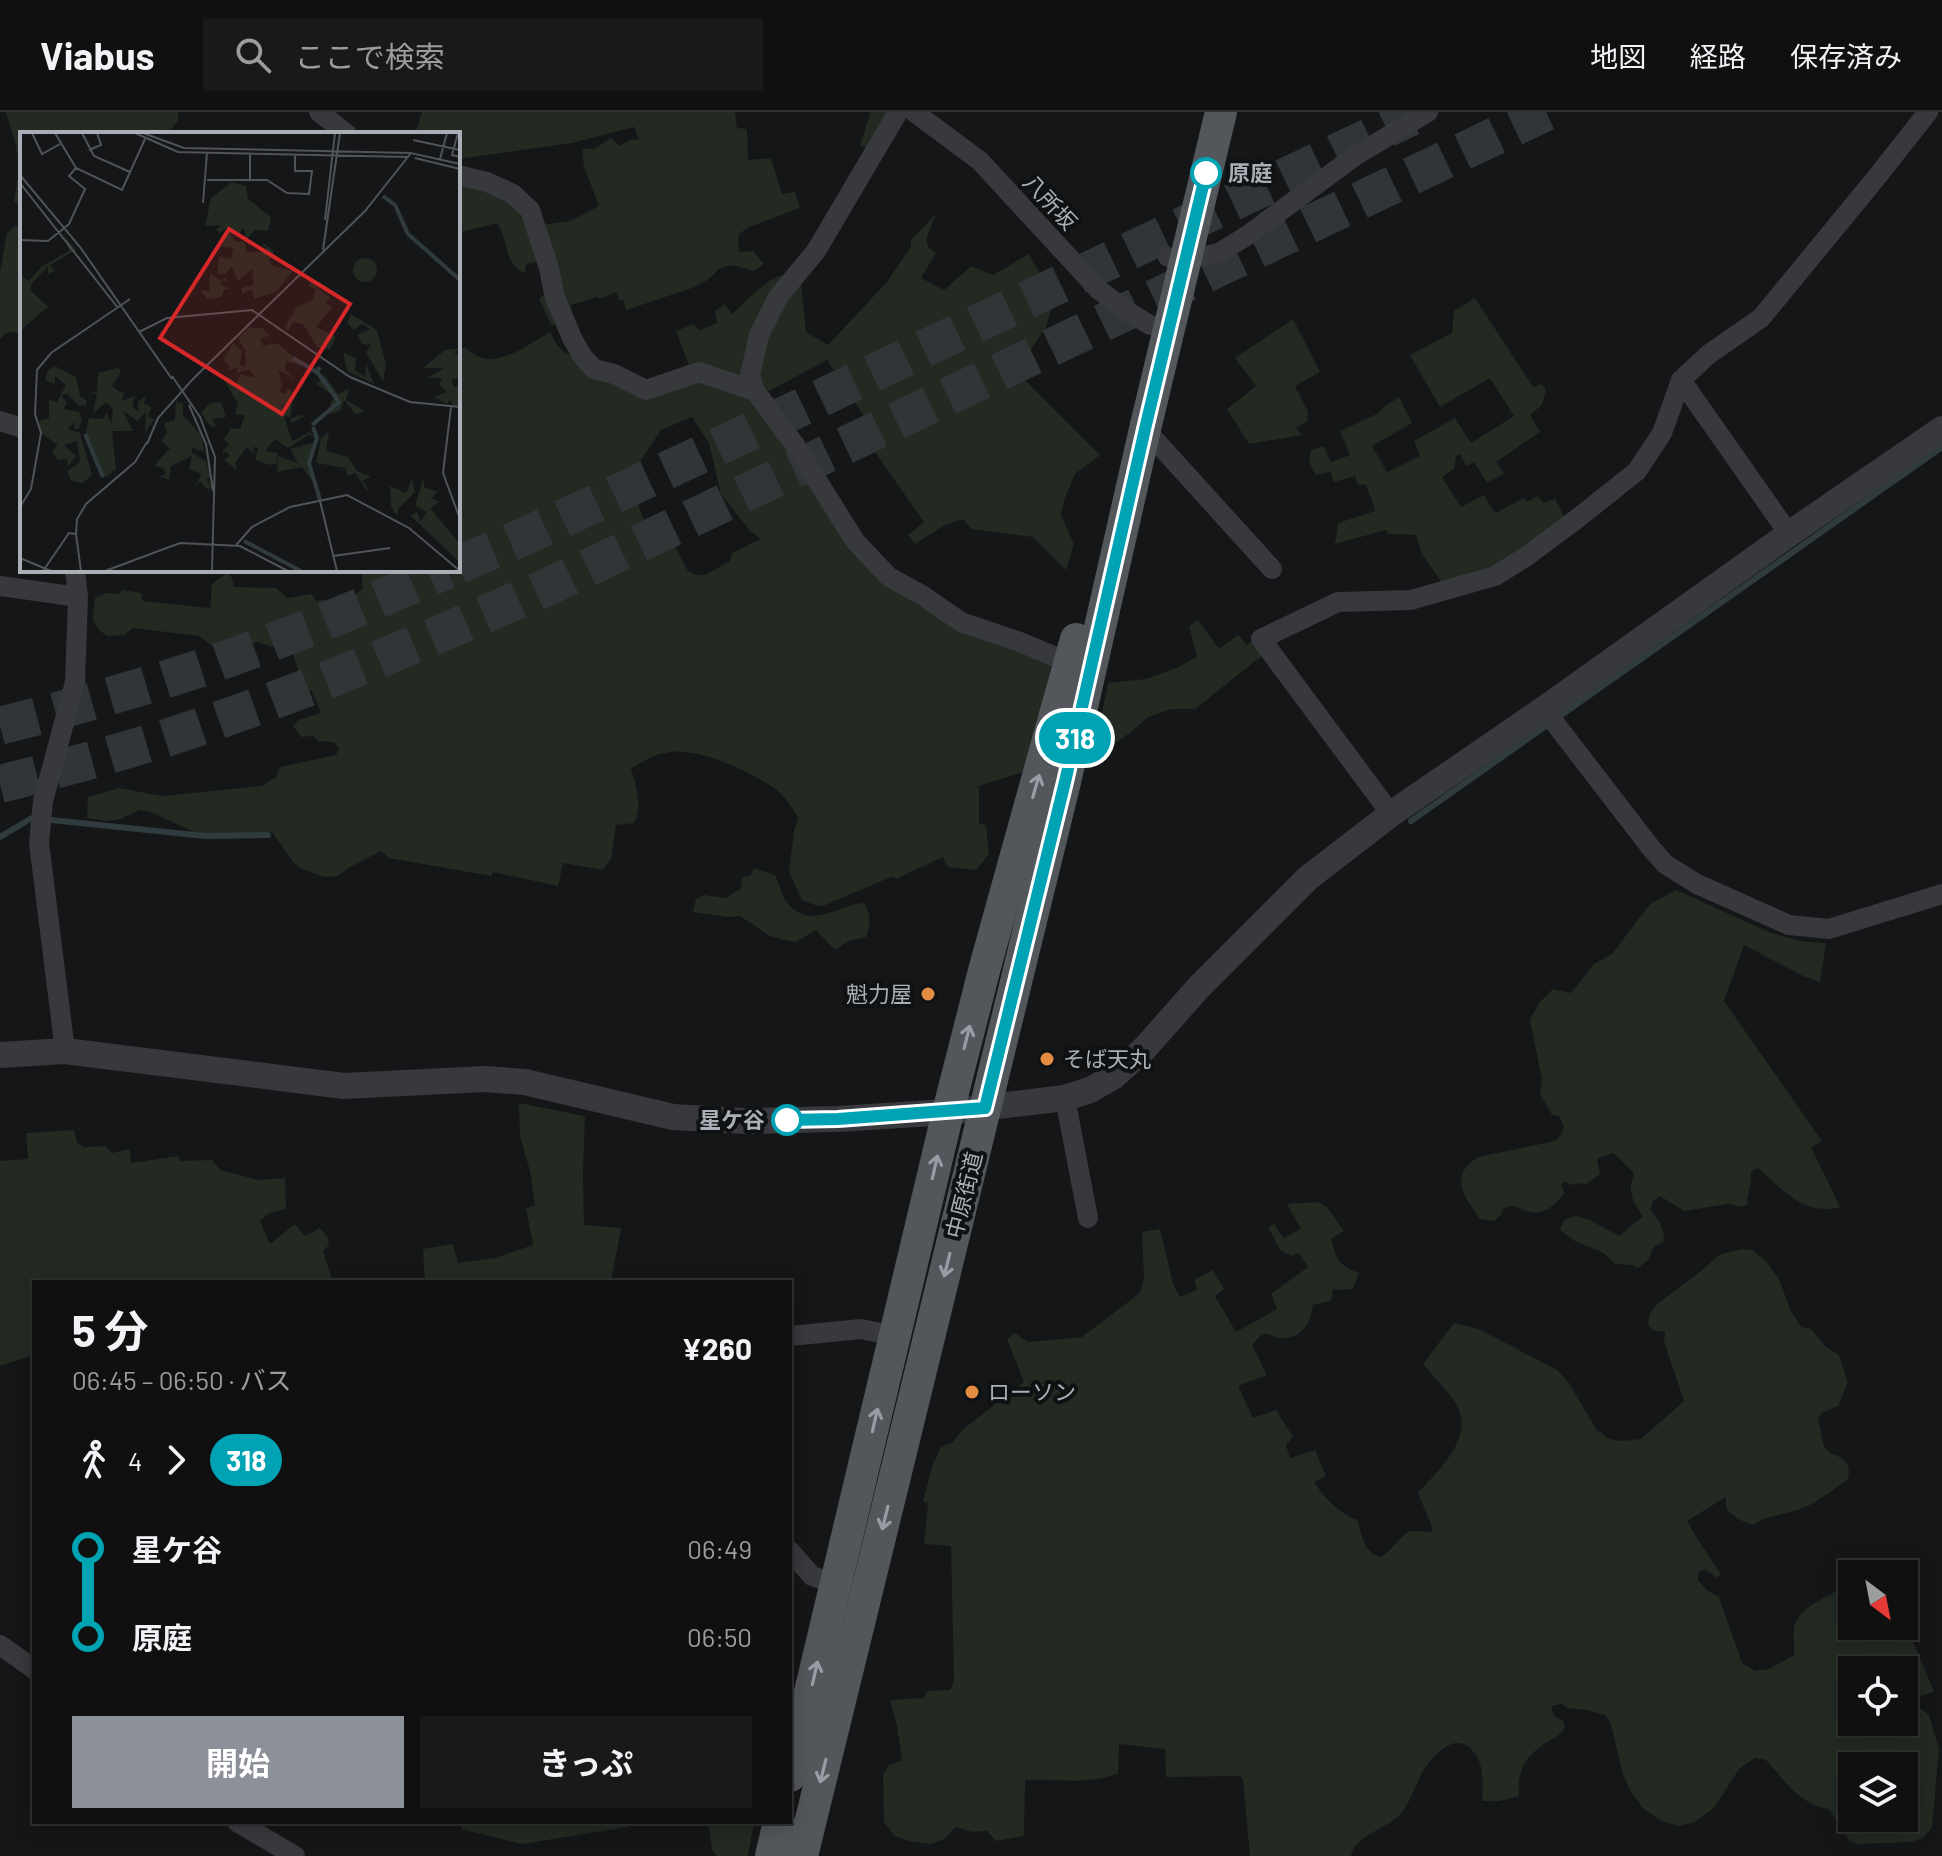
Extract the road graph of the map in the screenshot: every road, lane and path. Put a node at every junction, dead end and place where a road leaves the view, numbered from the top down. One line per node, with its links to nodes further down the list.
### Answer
1 (319, 112): 8 (street)
2 (898, 112): 13 (street)
3 (914, 112): 11 (street, 八所坂)
4 (1200, 112): 10 (main road, 中原街道)
5 (1221, 112): 10 (main road, 中原街道)
6 (1428, 112): 10 (street)
7 (1928, 112): 12 (street)
8 (344, 132)
9 (460, 175): 13 (street)
10 (1176, 258): 11 (main road, 中原街道); 16 (main road, 中原街道)
11 (1150, 325): 23 (main road, 中原街道)
12 (1681, 380): 18 (street); 25 (street)
13 (755, 391): 23 (street)
14 (0, 421): 15 (street)
15 (20, 427)
16 (1145, 429): 19 (street); 30 (main road, 中原街道)
17 (1942, 429): 18 (street)
18 (1789, 534): 24 (street)
19 (1272, 569)
20 (75, 572): 22 (street)
21 (0, 586): 22 (street)
22 (78, 597): 27 (street)
23 (1070, 663): 31 (main road, 中原街道, one-way to 23)
24 (1544, 709): 25 (street); 26 (street)
25 (1391, 814): 29 (street)
26 (1941, 898)
27 (65, 1051): 28 (street); 31 (street)
28 (0, 1055)
29 (1065, 1098): 30 (street); 32 (street)
30 (985, 1108): 31 (street); 45 (main road, 中原街道, one-way to 45)
31 (948, 1112): 34 (main road, 中原街道, one-way to 31)
32 (1088, 1218)
33 (792, 1336): 34 (street)
34 (895, 1336): 37 (main road, 中原街道, one-way to 34)
35 (792, 1553): 37 (street)
36 (792, 1580): 37 (street)
37 (824, 1580): 40 (main road, 中原街道, one-way to 37)
38 (0, 1645): 39 (street)
39 (32, 1668)
40 (792, 1764)
41 (240, 1824): 43 (street)
42 (779, 1824): 44 (main road)
43 (278, 1853)
44 (771, 1856)
45 (802, 1856)

